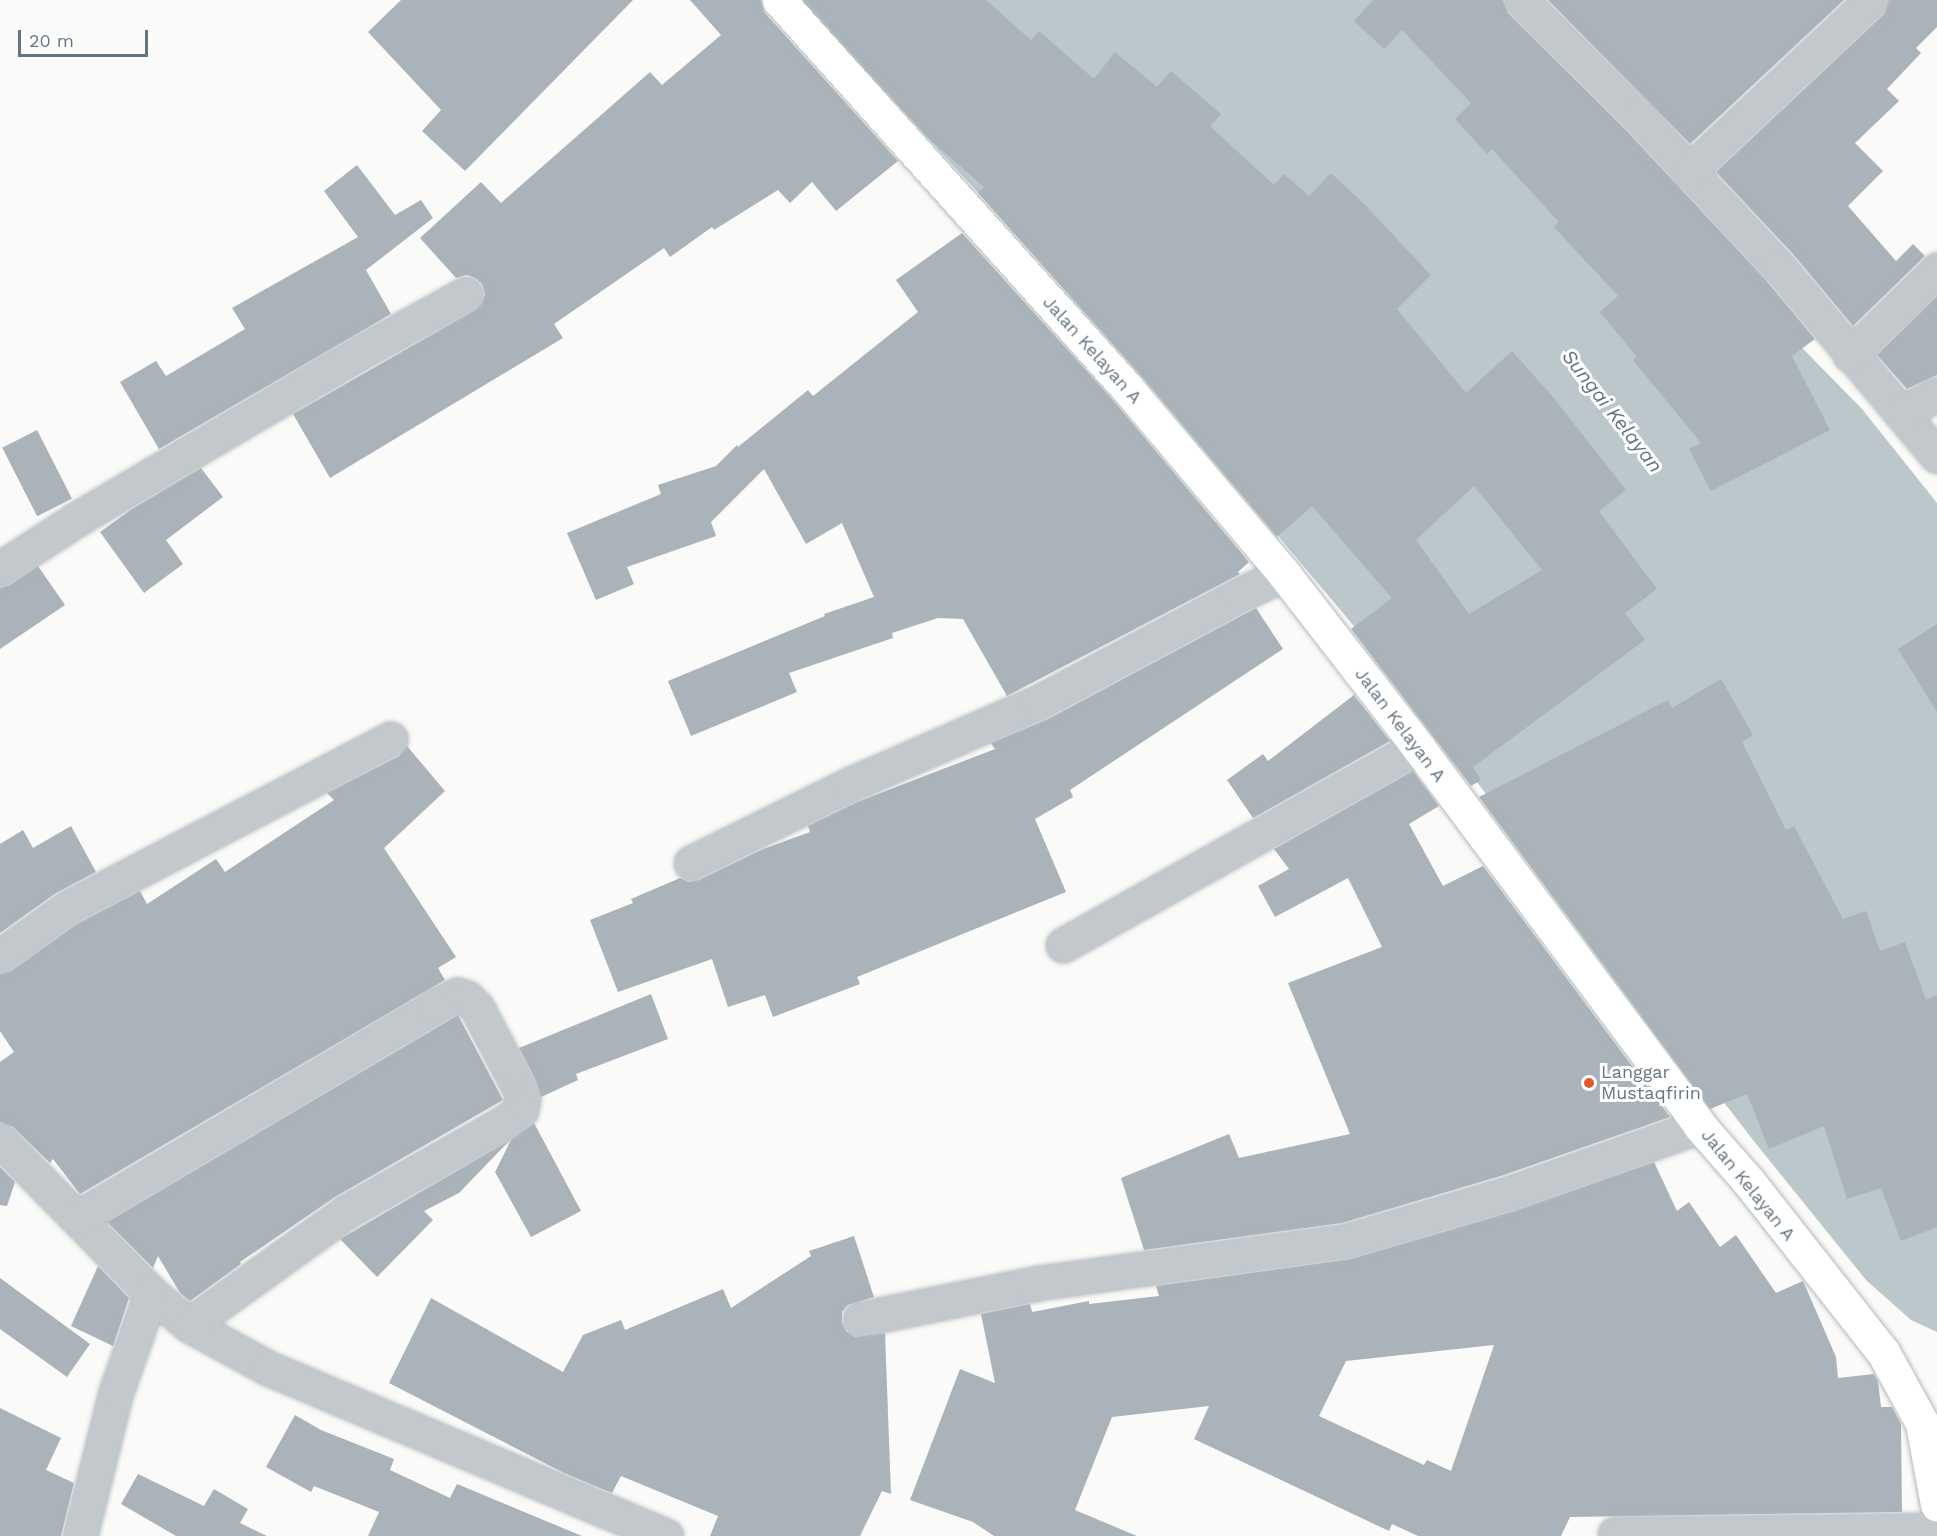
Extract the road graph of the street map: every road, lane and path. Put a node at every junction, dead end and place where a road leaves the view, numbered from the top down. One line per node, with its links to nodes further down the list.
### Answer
1 (779, 0): 12 (street, Jalan Kelayan A)
2 (1521, 0): 4 (street)
3 (1871, 0): 4 (street)
4 (1688, 172): 7 (street)
5 (1937, 270): 7 (street)
6 (466, 294): 11 (street)
7 (1850, 355): 9 (street)
8 (1937, 394): 9 (street)
9 (1901, 413): 10 (street)
10 (1937, 456)
11 (0, 569)
12 (1284, 574): 14 (street, Jalan Kelayan A); 15 (street)
13 (390, 739): 17 (street)
14 (1418, 747): 16 (street); 18 (street, Jalan Kelayan A)
15 (691, 863)
16 (1063, 945)
17 (0, 956)
18 (1700, 1126): 22 (street); 24 (street, Jalan Kelayan A)
19 (0, 1140): 20 (street)
20 (77, 1218): 21 (street); 23 (street)
21 (151, 1293): 23 (street); 28 (street)
22 (860, 1319)
23 (189, 1325): 29 (street)
24 (1929, 1421): 25 (street, Jalan Kelayan A)
25 (1937, 1504)
26 (1937, 1530): 27 (street)
27 (1615, 1534)
28 (80, 1536)
29 (666, 1536)

